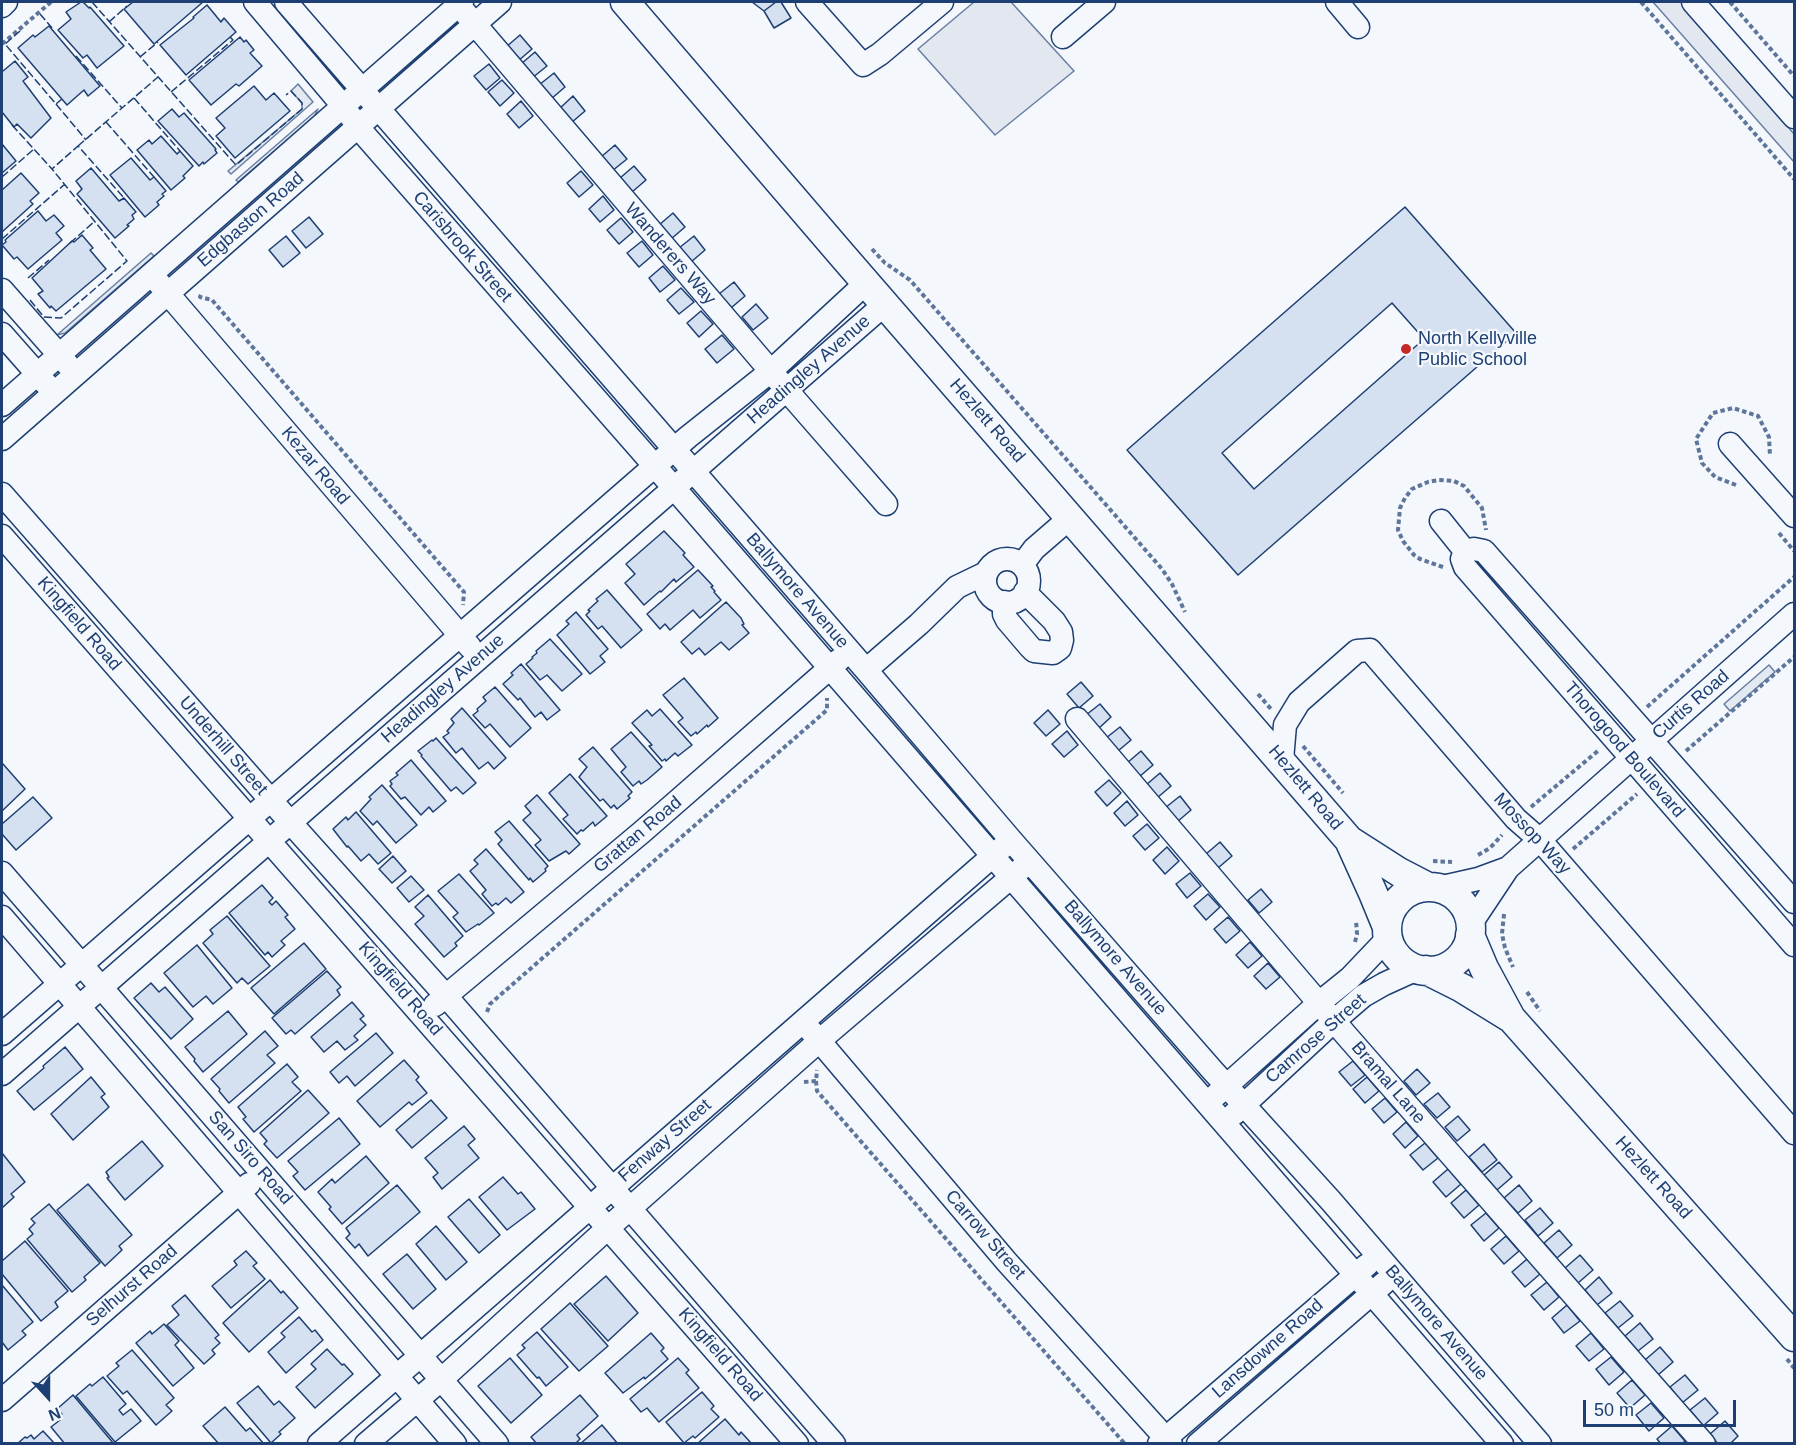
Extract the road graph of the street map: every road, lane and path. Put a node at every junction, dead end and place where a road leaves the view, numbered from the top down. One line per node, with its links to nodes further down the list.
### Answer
1 (6, 2): 15 (street)
2 (51, 2): 19 (path)
3 (255, 2): 22 (street, Carisbrook Street)
4 (286, 2): 21 (street, Carisbrook Street)
5 (500, 2): 16 (street, Edgbaston Road)
6 (625, 2): 29 (main road, Hezlett Road)
7 (807, 2): 8 (street)
8 (942, 2)
9 (1104, 2): 18 (street)
10 (1337, 2): 17 (street)
11 (1641, 2): 26 (path)
12 (1693, 2): 24 (street)
13 (1730, 2): 20 (path)
14 (459, 3): 16 (street, Wanderers Way); 21 (street, Edgbaston Road)
15 (2, 6)
16 (474, 24): 23 (street, Edgbaston Road); 36 (street, Wanderers Way)
17 (1358, 27)
18 (1063, 37)
19 (2, 44)
20 (1794, 76)
21 (362, 89): 22 (street, Edgbaston Road); 23 (street, Carisbrook Street)
22 (343, 106): 25 (street, Carisbrook Street); 28 (street, Edgbaston Road)
23 (378, 108): 25 (street, Edgbaston Road); 44 (street, Carisbrook Street)
24 (1794, 117)
25 (358, 127): 31 (street, Edgbaston Road); 45 (street, Carisbrook Street)
26 (1794, 179)
27 (871, 248): 60 (path)
28 (152, 274): 31 (street, Kezar Road); 35 (street, Edgbaston Road)
29 (866, 283): 33 (main road, Hezlett Road); 36 (street, Headingley Avenue)
30 (2, 290): 35 (street)
31 (168, 293): 38 (street, Edgbaston Road); 61 (street, Kezar Road)
32 (200, 297): 61 (path)
33 (885, 304): 39 (street, Headingley Avenue); 51 (main road, Hezlett Road)
34 (2, 334): 37 (street)
35 (59, 355): 37 (street, Edgbaston Road); 38 (street)
36 (771, 370): 39 (street, Wanderers Way); 44 (street, Headingley Avenue)
37 (37, 374): 40 (street); 41 (street, Edgbaston Road)
38 (76, 374): 40 (street, Edgbaston Road)
39 (787, 390): 46 (street, Headingley Avenue); 49 (street, Wanderers Way)
40 (54, 393): 42 (street, Edgbaston Road)
41 (2, 405)
42 (2, 439)
43 (1731, 444): 50 (street)
44 (675, 449): 45 (street, Headingley Avenue); 46 (street, Carisbrook Street)
45 (654, 466): 47 (street, Carisbrook Street); 61 (street, Headingley Avenue)
46 (693, 471): 47 (street, Headingley Avenue); 62 (street, Ballymore Avenue)
47 (674, 488): 63 (street, Headingley Avenue); 64 (street, Ballymore Avenue)
48 (2, 494): 74 (street, Underhill Street)
49 (886, 504)
50 (1794, 516)
51 (1071, 517): 55 (street); 72 (main road, Hezlett Road)
52 (1441, 521): 54 (street, Thorogood Boulevard)
53 (2, 536): 75 (street, Kingfield Road)
54 (1465, 551): 70 (street, Thorogood Boulevard); 71 (street, Thorogood Boulevard)
55 (1022, 565): 56 (street); 57 (street)
56 (986, 573): 58 (street); 65 (street)
57 (1025, 592): 58 (street); 58 (street)
58 (1004, 602)
59 (1794, 614): 70 (street, Curtis Road)
60 (1187, 615)
61 (460, 636): 63 (street, Kezar Road); 74 (street, Headingley Avenue)
62 (849, 651): 64 (street, Grattan Road); 65 (street, Ballymore Avenue)
63 (478, 657): 76 (street, Headingley Avenue)
64 (829, 669): 81 (street, Ballymore Avenue); 99 (street, Grattan Road)
65 (866, 670): 78 (street, Ballymore Avenue)
66 (1251, 687): 69 (path)
67 (827, 692): 105 (path)
68 (1077, 719): 100 (street, Bramal Lane)
69 (1288, 719): 72 (street); 73 (path); 80 (street, Mossop Way)
70 (1652, 739): 71 (street, Curtis Road); 88 (street, Thorogood Boulevard)
71 (1631, 758): 80 (street, Curtis Road); 92 (street, Thorogood Boulevard)
72 (1282, 760): 79 (main road, Hezlett Road)
73 (1347, 797)
74 (270, 800): 75 (street, Headingley Avenue); 76 (street, Underhill Street)
75 (250, 819): 77 (street, Kingfield Road); 93 (street, Headingley Avenue)
76 (290, 822): 77 (street, Headingley Avenue); 99 (street, Underhill Street)
77 (269, 840): 98 (street, Headingley Avenue); 103 (street, Kingfield Road)
78 (1011, 840): 81 (street, Fenway Street); 83 (street, Ballymore Avenue)
79 (1349, 840): 87 (main road, Hezlett Road); 91 (main road, Hezlett Road)
80 (1540, 840): 86 (street, Curtis Road); 117 (street, Mossop Way)
81 (992, 856): 85 (street, Ballymore Avenue); 107 (street, Fenway Street)
82 (1424, 859): 86 (path)
83 (1030, 861): 85 (street, Fenway Street); 113 (street, Ballymore Avenue)
84 (2, 873): 93 (street, San Siro Road)
85 (1011, 877): 109 (street, Fenway Street); 114 (street, Ballymore Avenue)
86 (1485, 886): 87 (street, Curtis Road); 90 (street); 95 (path)
87 (1433, 888): 90 (main road); 91 (main road)
88 (1794, 902)
89 (2, 916): 96 (street, San Siro Road)
90 (1470, 930): 94 (main road); 104 (main road, Hezlett Road)
91 (1388, 933): 94 (main road); 100 (street, Camrose Street)
92 (1794, 945)
93 (81, 965): 96 (street, Headingley Avenue); 98 (street, San Siro Road)
94 (1421, 970): 104 (main road, Hezlett Road); 106 (street, Camrose Street)
95 (1518, 976)
96 (59, 984): 101 (street, San Siro Road); 108 (street, Headingley Avenue)
97 (1523, 986): 102 (path)
98 (101, 987): 101 (street, Headingley Avenue); 118 (street, San Siro Road)
99 (446, 996): 103 (street, Grattan Road); 119 (street, Kingfield Road)
100 (1319, 1003): 106 (street, Bramal Lane); 113 (street, Camrose Street)
101 (79, 1007): 110 (street, Headingley Avenue); 120 (street, San Siro Road)
102 (1541, 1012)
103 (423, 1016): 121 (street, Kingfield Road)
104 (1511, 1018): 128 (main road, Hezlett Road)
105 (484, 1021)
106 (1334, 1021): 115 (street, Camrose Street); 145 (street, Bramal Lane)
107 (804, 1022): 109 (street, Carrow Street); 119 (street, Fenway Street)
108 (2, 1034)
109 (819, 1041): 111 (path); 122 (street, Fenway Street); 134 (street, Carrow Street)
110 (2, 1074)
111 (816, 1081): 112 (path); 141 (path)
112 (802, 1083)
113 (1226, 1085): 114 (street, Camrose Street); 115 (street, Ballymore Avenue)
114 (1207, 1103): 116 (street, Ballymore Avenue)
115 (1244, 1104): 116 (street, Camrose Street); 124 (street, Ballymore Avenue)
116 (1225, 1122): 125 (street, Ballymore Avenue)
117 (1794, 1132)
118 (262, 1172): 120 (street, Selhurst Road); 129 (street, San Siro Road)
119 (612, 1187): 121 (street, Fenway Street); 122 (street, Kingfield Road)
120 (239, 1193): 130 (street, San Siro Road); 132 (street, Selhurst Road)
121 (590, 1206): 123 (street, Kingfield Road); 129 (street, Fenway Street)
122 (631, 1209): 123 (street, Fenway Street); 140 (street, Kingfield Road)
123 (609, 1227): 131 (street, Fenway Street); 139 (street, Kingfield Road)
124 (1378, 1256): 125 (street, Lansdowne Road); 126 (street, Ballymore Avenue)
125 (1356, 1274): 127 (street, Ballymore Avenue); 134 (street, Lansdowne Road)
126 (1395, 1275): 127 (street, Lansdowne Road); 144 (street, Ballymore Avenue)
127 (1372, 1293): 142 (street, Lansdowne Road); 143 (street, Ballymore Avenue)
128 (1794, 1337)
129 (422, 1355): 130 (street, Fenway Street); 131 (street, San Siro Road)
130 (397, 1377): 133 (street, San Siro Road); 135 (street, Fenway Street)
131 (442, 1379): 133 (street, Fenway Street); 138 (street, San Siro Road)
132 (2, 1400)
133 (417, 1400): 136 (street, Fenway Street); 137 (street, San Siro Road)
134 (1165, 1442)
135 (319, 1443)
136 (366, 1443)
137 (456, 1443)
138 (497, 1443)
139 (797, 1443)
140 (834, 1443)
141 (1125, 1443)
142 (1198, 1443)
143 (1502, 1443)
144 (1540, 1443)
145 (1704, 1443)

